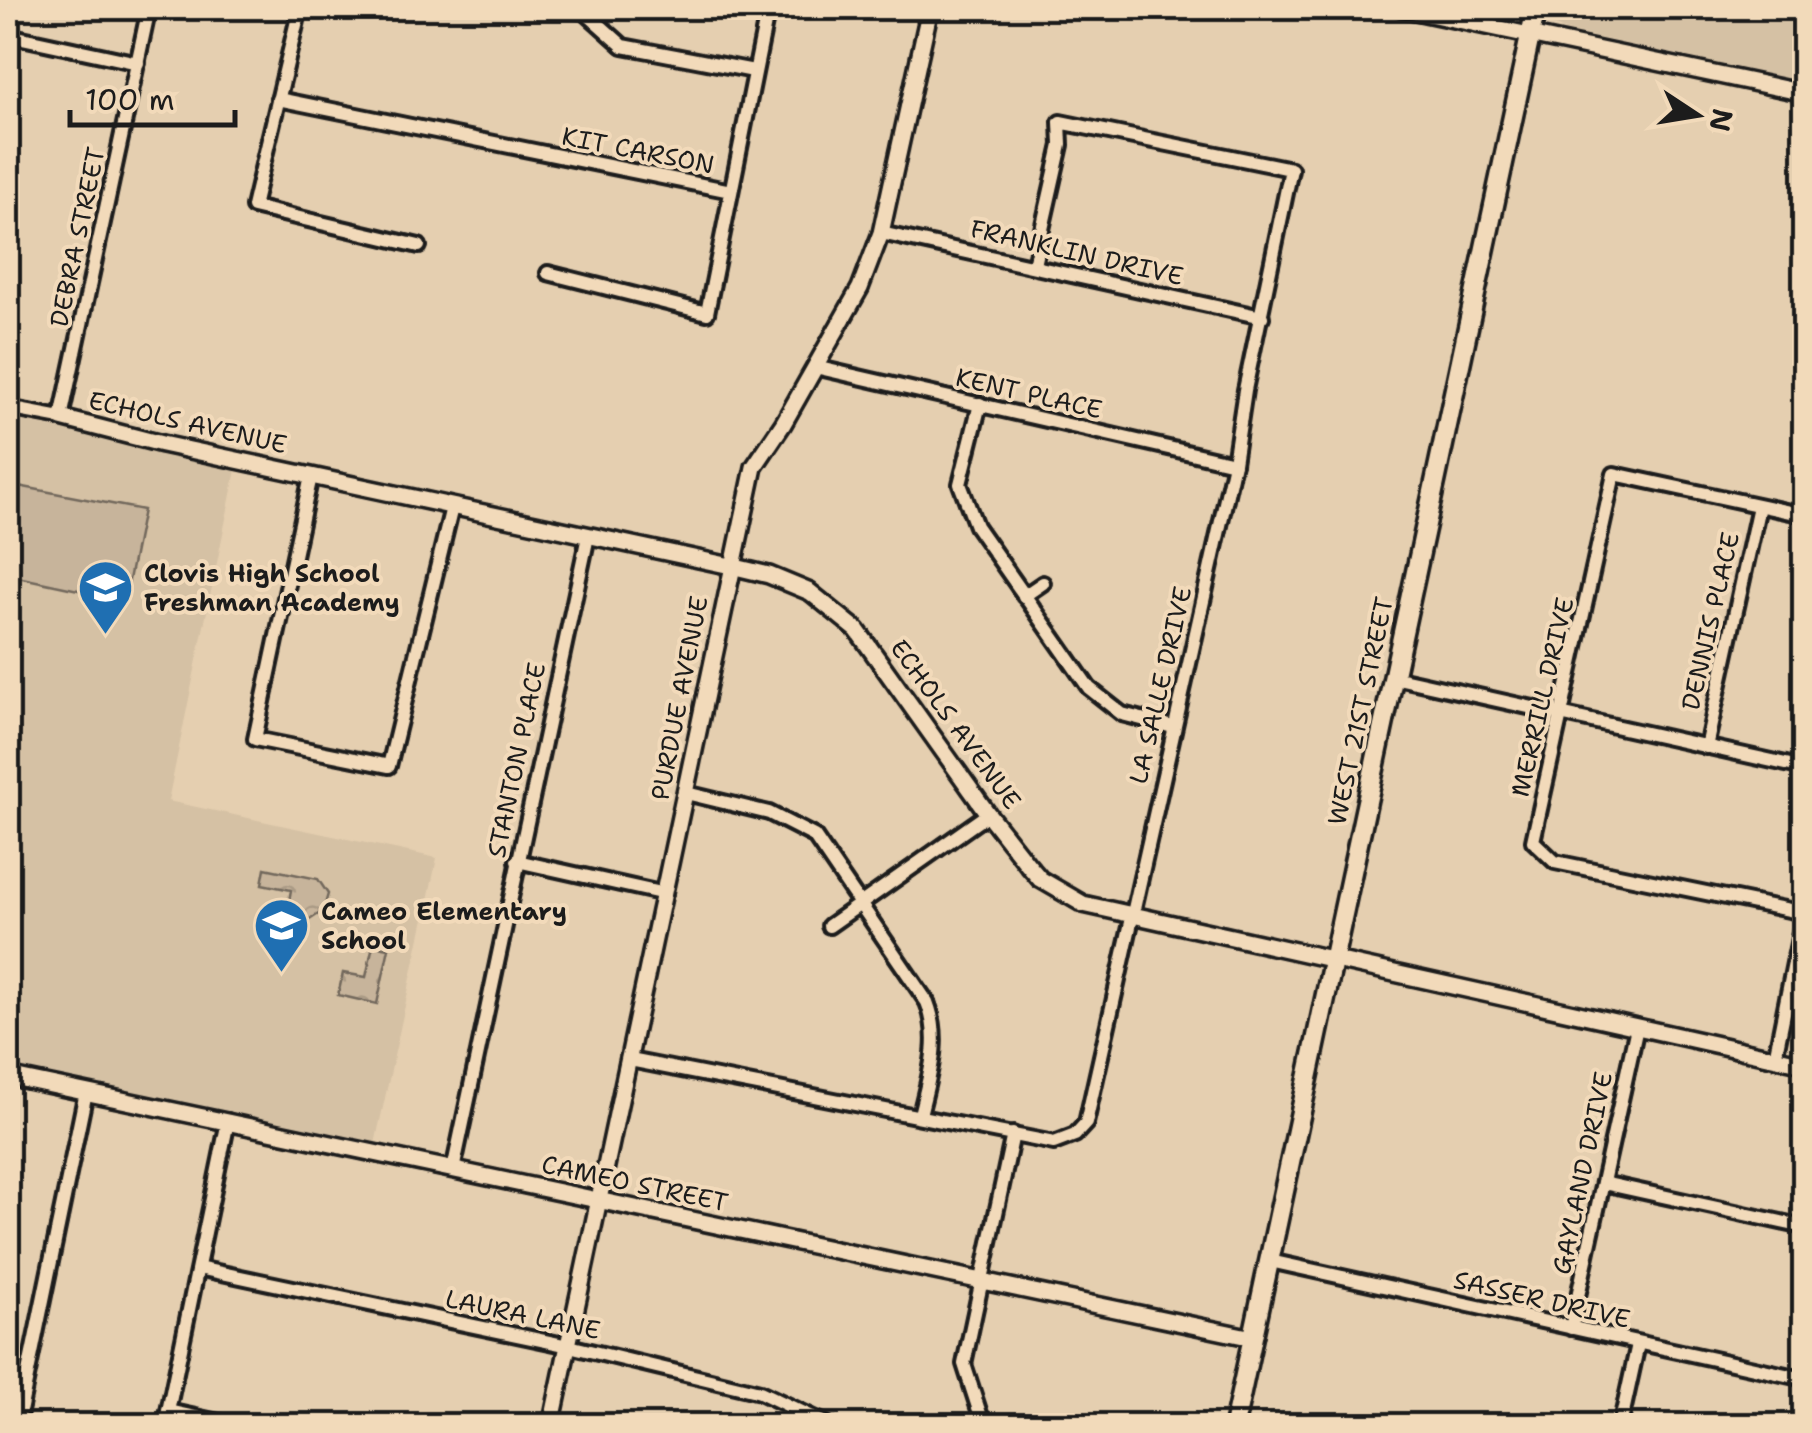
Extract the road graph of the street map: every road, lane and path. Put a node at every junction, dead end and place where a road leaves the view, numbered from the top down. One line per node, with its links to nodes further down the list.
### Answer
1 (150, 8): 10 (street, DEBRA STREET)
2 (300, 8): 13 (street)
3 (562, 8): 11 (street)
4 (768, 8): 11 (street)
5 (930, 8): 15 (street, PURDUE AVENUE)
6 (1400, 8): 9 (street)
7 (1536, 8): 9 (main road, WEST 21ST STREET)
8 (8, 35): 10 (street)
9 (1530, 36): 12 (street); 33 (main road, WEST 21ST STREET)
10 (138, 63): 23 (street, DEBRA STREET)
11 (754, 72): 14 (street)
12 (1804, 93)
13 (278, 99): 14 (street, KIT CARSON); 16 (street)
14 (731, 190): 18 (street)
15 (881, 233): 17 (street, FRANKLIN DRIVE); 20 (street, PURDUE AVENUE)
16 (419, 246)
17 (1034, 265): 19 (street, FRANKLIN DRIVE); 19 (street, LA SALLE DRIVE)
18 (548, 273)
19 (1262, 318): 24 (street, LA SALLE DRIVE)
20 (815, 367): 21 (street, KENT PLACE); 30 (street, PURDUE AVENUE)
21 (980, 404): 24 (street, KENT PLACE); 32 (street)
22 (8, 408): 23 (street)
23 (61, 418): 25 (street, ECHOLS AVENUE)
24 (1234, 464): 35 (street, LA SALLE DRIVE)
25 (311, 476): 26 (street, ECHOLS AVENUE); 26 (street)
26 (452, 506): 29 (street, ECHOLS AVENUE)
27 (1759, 506): 28 (street, MERRILL DRIVE); 34 (street, MERRILL DRIVE); 36 (street, DENNIS PLACE)
28 (1804, 515)
29 (588, 536): 30 (street, ECHOLS AVENUE); 40 (street, STANTON PLACE)
30 (731, 566): 38 (street, PURDUE AVENUE); 39 (street, ECHOLS AVENUE)
31 (1043, 583): 32 (street)
32 (1024, 596): 35 (street)
33 (1392, 677): 34 (street); 46 (main road, WEST 21ST STREET)
34 (1562, 714): 36 (street); 43 (street, MERRILL DRIVE)
35 (1173, 726): 44 (street, LA SALLE DRIVE)
36 (1706, 746): 37 (street)
37 (1804, 768)
38 (686, 794): 41 (street, PURDUE AVENUE); 42 (street)
39 (988, 814): 42 (street); 44 (street, ECHOLS AVENUE)
40 (517, 861): 41 (street); 56 (street, STANTON PLACE)
41 (665, 894): 49 (street, PURDUE AVENUE)
42 (862, 903): 45 (street); 53 (street)
43 (1804, 913): 48 (street)
44 (1132, 917): 46 (street, ECHOLS AVENUE); 55 (street, LA SALLE DRIVE)
45 (829, 926)
46 (1333, 962): 47 (street, ECHOLS AVENUE); 60 (main road, WEST 21ST STREET)
47 (1637, 1027): 48 (street, ECHOLS AVENUE); 57 (street, GAYLAND DRIVE)
48 (1775, 1058): 50 (street, ECHOLS AVENUE)
49 (630, 1060): 53 (street, LA SALLE DRIVE); 58 (street, PURDUE AVENUE)
50 (1804, 1064)
51 (8, 1076): 52 (street, CAMEO STREET)
52 (86, 1092): 54 (street, CAMEO STREET); 69 (street)
53 (920, 1115): 55 (street, LA SALLE DRIVE)
54 (228, 1122): 56 (street, CAMEO STREET); 61 (street)
55 (1013, 1134): 62 (street)
56 (453, 1170): 58 (street, CAMEO STREET)
57 (1603, 1183): 59 (street); 63 (street, GAYLAND DRIVE)
58 (598, 1200): 62 (street, CAMEO STREET); 66 (street, PURDUE AVENUE)
59 (1804, 1227)
60 (1270, 1261): 63 (street, SASSER DRIVE); 64 (main road, WEST 21ST STREET)
61 (198, 1268): 66 (street, LAURA LANE); 68 (street)
62 (981, 1281): 64 (street, CAMEO STREET); 73 (street)
63 (1571, 1328): 65 (street, SASSER DRIVE)
64 (1253, 1338): 74 (main road, WEST 21ST STREET)
65 (1638, 1344): 67 (street, SASSER DRIVE); 75 (street)
66 (569, 1346): 71 (street, PURDUE AVENUE); 72 (street, LAURA LANE)
67 (1804, 1379)
68 (166, 1418): 70 (street)
69 (17, 1426)
70 (236, 1426)
71 (551, 1426)
72 (831, 1426)
73 (984, 1426)
74 (1234, 1426)
75 (1620, 1426)

